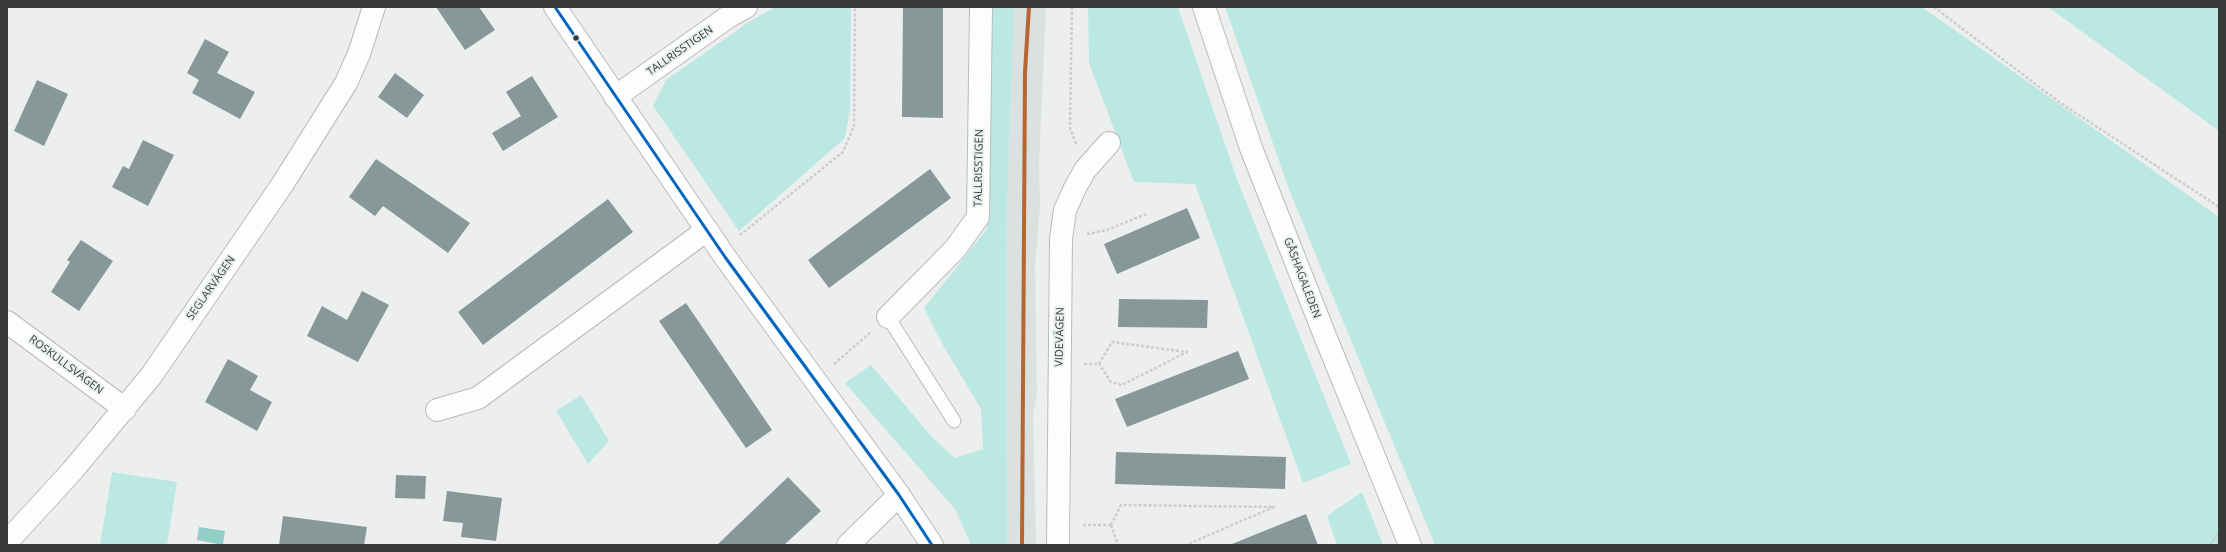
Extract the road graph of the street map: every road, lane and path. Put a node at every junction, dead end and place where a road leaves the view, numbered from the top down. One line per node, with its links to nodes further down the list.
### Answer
1 (374, 7): 22 (street, SEGLARVÄGEN)
2 (555, 7): 9 (street)
3 (746, 7): 9 (street, TALLRISSTIGEN)
4 (855, 7): 16 (path)
5 (981, 7): 17 (street, TALLRISSTIGEN)
6 (1072, 7): 11 (path)
7 (1204, 7): 33 (street, GÅSHAGALEDEN)
8 (1934, 7): 12 (path)
9 (615, 97): 14 (street)
10 (1109, 143): 11 (street, VIDEVÄGEN)
11 (1085, 170): 15 (street, VIDEVÄGEN)
12 (2219, 207)
13 (1146, 214): 15 (path)
14 (707, 230): 16 (street); 23 (street)
15 (1061, 238): 20 (street, VIDEVÄGEN)
16 (725, 257): 21 (street)
17 (888, 317): 21 (path); 24 (lane)
18 (7, 322): 22 (street, ROSKULLSVÄGEN)
19 (1099, 364): 19 (path); 20 (path)
20 (1059, 365): 30 (street, VIDEVÄGEN)
21 (815, 381): 25 (street)
22 (125, 409): 27 (street, SEGLARVÄGEN)
23 (437, 410)
24 (954, 421)
25 (899, 496): 28 (street); 29 (street)
26 (2219, 532): 34 (path)
27 (7, 542)
28 (848, 545)
29 (932, 545)
30 (1058, 545)
31 (1118, 545): 32 (path)
32 (1186, 545)
33 (1410, 545)
34 (2210, 545)

